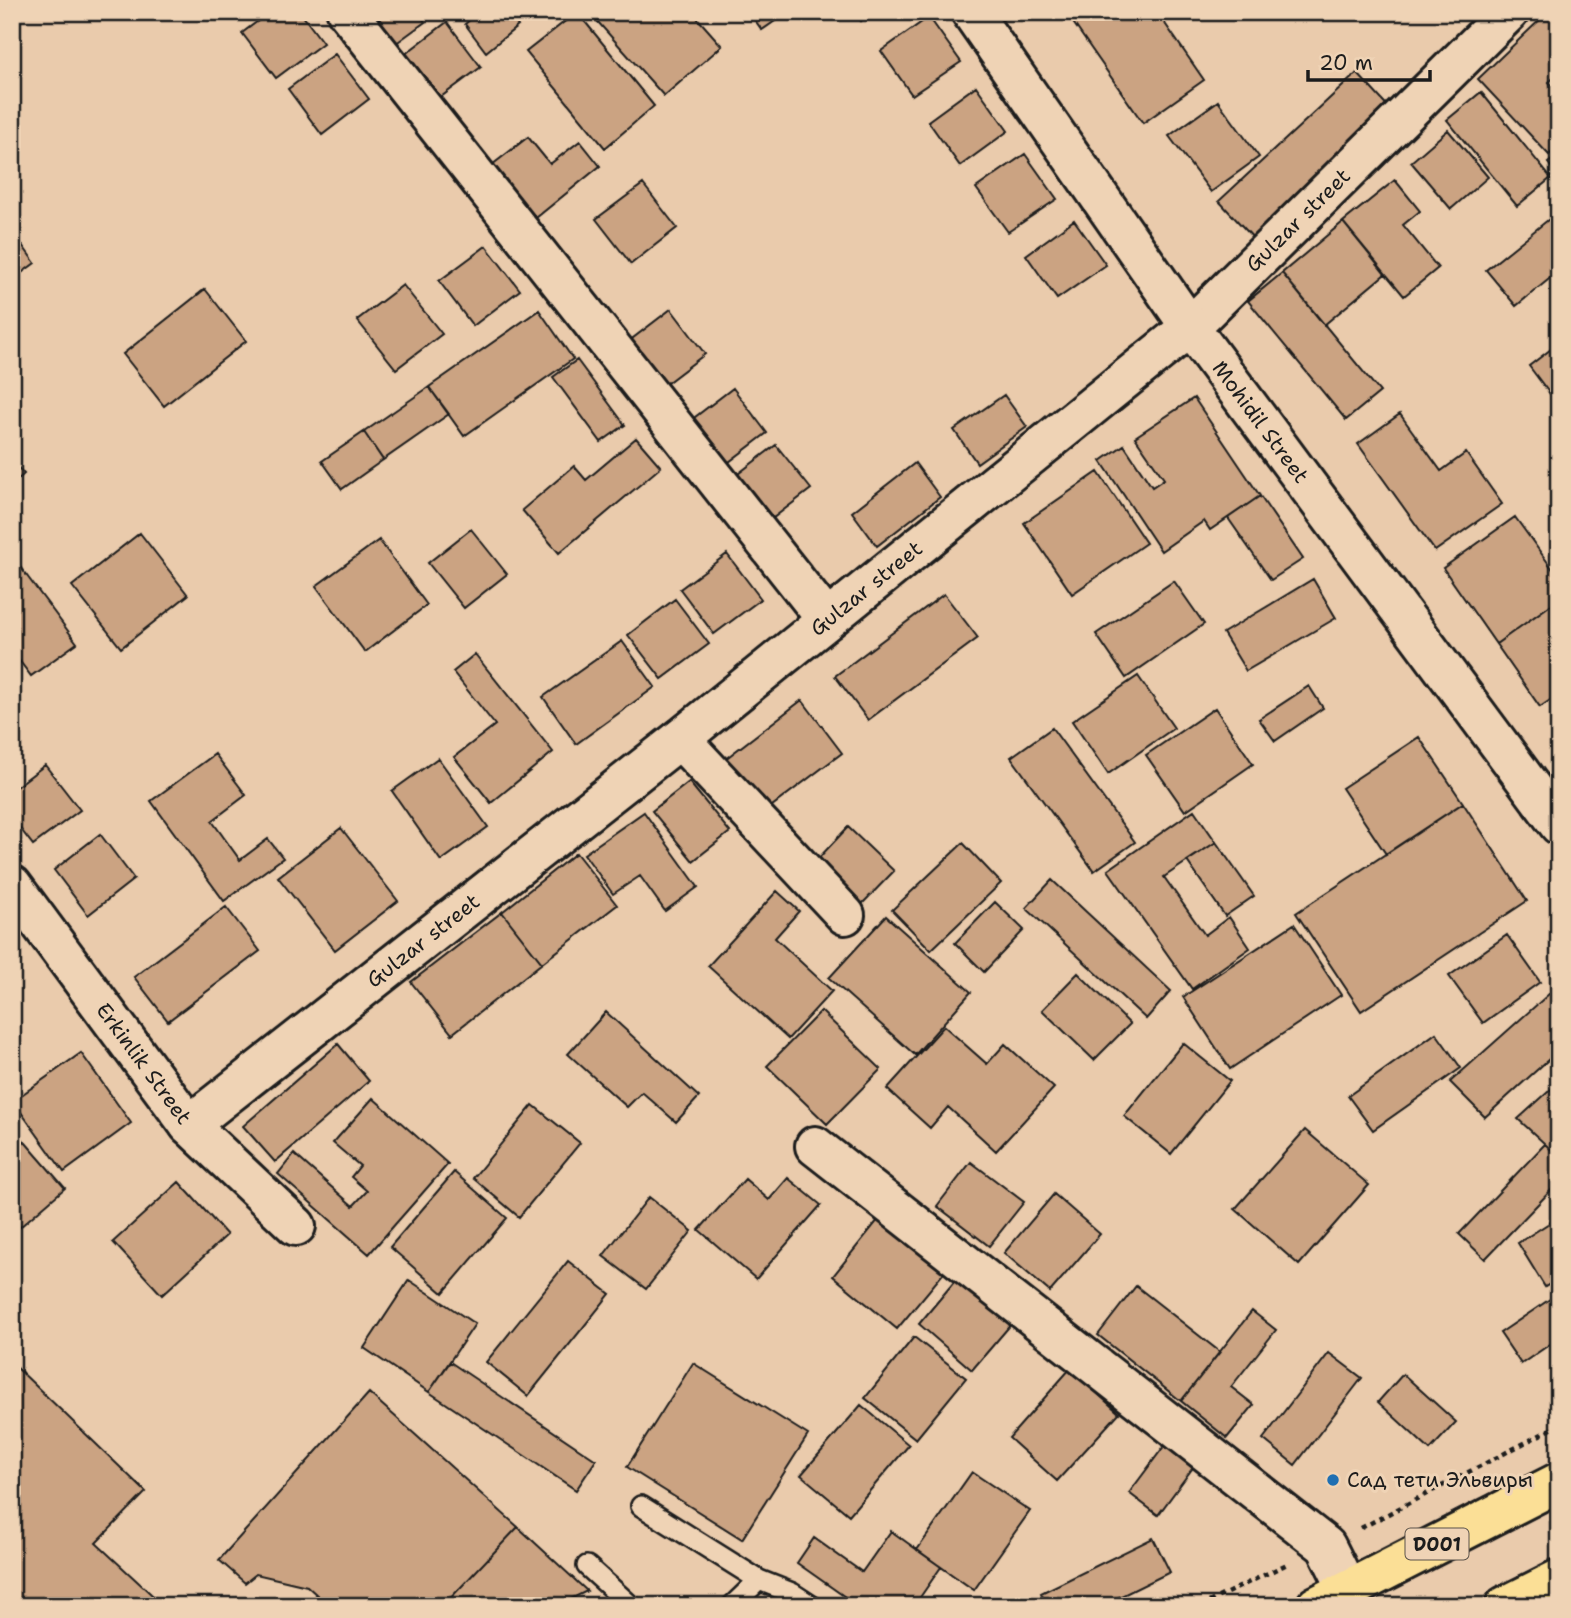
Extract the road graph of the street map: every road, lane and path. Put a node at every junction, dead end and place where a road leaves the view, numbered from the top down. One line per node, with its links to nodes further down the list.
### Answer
1 (347, 12): 5 (street)
2 (971, 12): 4 (street, Mohidil Street)
3 (1509, 12): 4 (street, Gulzar street)
4 (1190, 327): 5 (street, Gulzar street); 7 (street, Mohidil Street)
5 (827, 620): 6 (street, Gulzar street)
6 (680, 739): 9 (street); 10 (street, Gulzar street)
7 (1559, 825)
8 (12, 886): 10 (street, Erkinlik Street)
9 (845, 915)
10 (189, 1125): 12 (street, Erkinlik Street)
11 (815, 1146): 16 (street)
12 (296, 1226)
13 (1559, 1425): 16 (path)
14 (1559, 1482): 20 (highway, D001)
15 (641, 1506): 19 (lane)
16 (1326, 1546): 20 (street); 24 (path)
17 (587, 1566): 21 (lane)
18 (1559, 1579): 25 (highway)
19 (759, 1580): 22 (lane); 23 (lane)
20 (1332, 1598)
21 (631, 1606)
22 (732, 1606)
23 (812, 1606)
24 (1200, 1606)
25 (1505, 1606)

